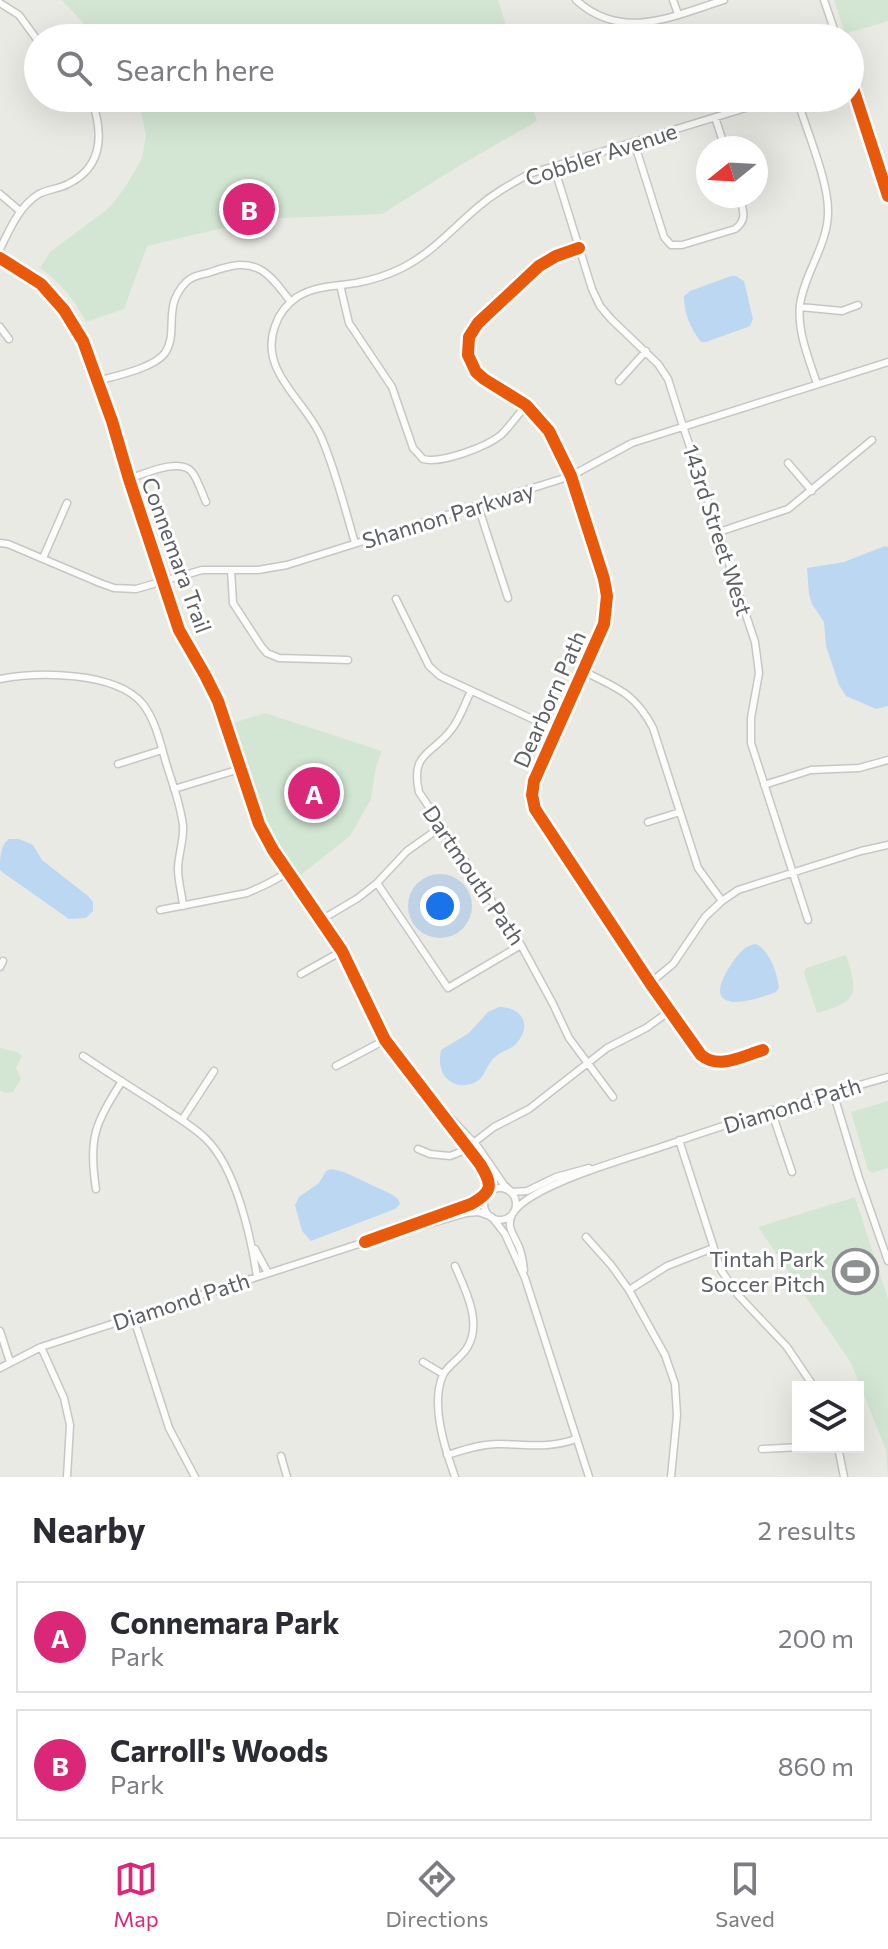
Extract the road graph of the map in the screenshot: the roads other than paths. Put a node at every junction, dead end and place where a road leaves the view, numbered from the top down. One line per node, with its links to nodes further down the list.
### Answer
1 (576, 0): 6 (street)
2 (673, 0): 6 (street)
3 (724, 0): 6 (street)
4 (824, 0): 8 (street)
5 (0, 3): 7 (street)
6 (678, 14)
7 (26, 24)
8 (832, 24)
9 (95, 112): 20 (street)
10 (734, 112): 13 (street, Cobbler Avenue)
11 (801, 112): 27 (street)
12 (861, 112): 18 (street)
13 (715, 117): 14 (street); 15 (street, Cobbler Avenue)
14 (721, 136)
15 (634, 142): 16 (street, Cobbler Avenue); 19 (street)
16 (554, 167): 21 (street, 143rd Street West); 24 (street, Cobbler Avenue)
17 (0, 194): 20 (street)
18 (888, 194)
19 (743, 208)
20 (20, 211): 22 (street)
21 (579, 248): 30 (street, 143rd Street West); 35 (street, Dearborn Path)
22 (0, 249)
23 (0, 258): 32 (street, Connemara Trail)
24 (340, 285): 25 (street, Cobbler Avenue); 35 (street)
25 (291, 302): 32 (street); 47 (street)
26 (858, 305): 27 (street)
27 (800, 307): 34 (street)
28 (0, 327): 29 (street)
29 (9, 339)
30 (646, 351): 33 (street); 36 (street, 143rd Street West)
31 (888, 362): 34 (street, Shannon Parkway)
32 (97, 381): 40 (street, Connemara Trail)
33 (619, 381)
34 (817, 384): 36 (street, Shannon Parkway)
35 (526, 405): 39 (street, Dearborn Path)
36 (683, 426): 39 (street, Shannon Parkway); 45 (street, 143rd Street West)
37 (872, 440): 41 (street)
38 (788, 463): 41 (street)
39 (571, 476): 44 (street, Shannon Parkway); 54 (street, Dearborn Path)
40 (129, 479): 42 (street); 50 (street, Connemara Trail)
41 (812, 491): 45 (street)
42 (206, 502)
43 (67, 503): 48 (street)
44 (478, 506): 47 (street, Shannon Parkway); 51 (street)
45 (719, 532): 62 (street, 143rd Street West)
46 (0, 543): 48 (street, Shannon Parkway)
47 (355, 543): 49 (street, Shannon Parkway)
48 (43, 558): 50 (street, Shannon Parkway)
49 (231, 570): 50 (street, Shannon Parkway); 53 (street)
50 (162, 582): 61 (street, Connemara Trail)
51 (508, 598)
52 (396, 599): 56 (street)
53 (348, 660)
54 (583, 671): 57 (street, Dearborn Path); 64 (street)
55 (0, 679): 58 (street)
56 (471, 691): 57 (street); 66 (street, Dartmouth Path)
57 (556, 730): 79 (street, Dearborn Path)
58 (162, 750): 60 (street); 63 (street)
59 (888, 760): 62 (street)
60 (118, 764)
61 (240, 769): 63 (street); 68 (street, Connemara Trail)
62 (764, 785): 69 (street, 143rd Street West)
63 (174, 789): 72 (street)
64 (680, 812): 65 (street); 71 (street)
65 (648, 822)
66 (441, 827): 70 (street); 76 (street, Dartmouth Path)
67 (888, 845): 69 (street)
68 (287, 873): 72 (street); 74 (street, Connemara Trail)
69 (793, 873): 71 (street); 75 (street, 143rd Street West)
70 (377, 883): 74 (street); 76 (street)
71 (722, 901): 79 (street)
72 (183, 906): 73 (street)
73 (160, 910)
74 (321, 920): 77 (street, Connemara Trail)
75 (808, 920)
76 (521, 945): 84 (street, Dartmouth Path)
77 (342, 951): 78 (street); 81 (street, Connemara Trail)
78 (301, 974)
79 (650, 983): 80 (street, Dearborn Path)
80 (670, 1011): 82 (street, Dearborn Path); 84 (street)
81 (385, 1040): 85 (street); 94 (street, Connemara Trail)
82 (763, 1050)
83 (83, 1056): 88 (street)
84 (586, 1064): 90 (street, Dartmouth Path); 94 (street)
85 (336, 1066)
86 (214, 1071): 92 (street)
87 (888, 1077): 89 (street, Diamond Path)
88 (122, 1081): 92 (street); 98 (street)
89 (833, 1092): 91 (street, Diamond Path); 107 (street)
90 (613, 1097)
91 (771, 1110): 93 (street, Diamond Path); 97 (street)
92 (182, 1120): 104 (street)
93 (679, 1140): 96 (street, Diamond Path); 106 (street)
94 (471, 1145): 95 (street); 99 (street, Connemara Trail); 100 (street, Connemara Trail)
95 (418, 1149)
96 (606, 1165): 99 (street, Diamond Path); 101 (street, Diamond Path)
97 (792, 1172)
98 (96, 1189)
99 (508, 1190): 100 (street, Diamond Path); 101 (street)
100 (486, 1194): 102 (street); 105 (street, Diamond Path)
101 (514, 1212): 102 (street, Diamond Path); 111 (street)
102 (492, 1217): 105 (street, Diamond Path); 111 (street)
103 (586, 1237): 112 (street)
104 (252, 1242): 109 (street); 110 (street)
105 (365, 1242): 109 (street, Diamond Path)
106 (713, 1248): 112 (street); 120 (street)
107 (888, 1261)
108 (455, 1266): 119 (street)
109 (268, 1273): 110 (street, Diamond Path)
110 (257, 1277): 113 (street, Diamond Path)
111 (525, 1278): 121 (street)
112 (629, 1290): 132 (street)
113 (133, 1316): 115 (street, Diamond Path); 128 (street)
114 (0, 1331): 116 (street)
115 (41, 1347): 116 (street, Diamond Path); 127 (street)
116 (10, 1362): 118 (street, Diamond Path)
117 (423, 1362): 119 (street)
118 (0, 1368)
119 (443, 1374): 125 (street)
120 (810, 1381)
121 (576, 1439): 125 (street); 131 (street)
122 (792, 1448): 123 (street)
123 (762, 1449)
124 (839, 1453): 133 (street)
125 (447, 1455): 130 (street)
126 (281, 1456): 129 (street)
127 (67, 1477)
128 (195, 1477)
129 (287, 1477)
130 (455, 1477)
131 (589, 1477)
132 (671, 1477)
133 (844, 1477)

